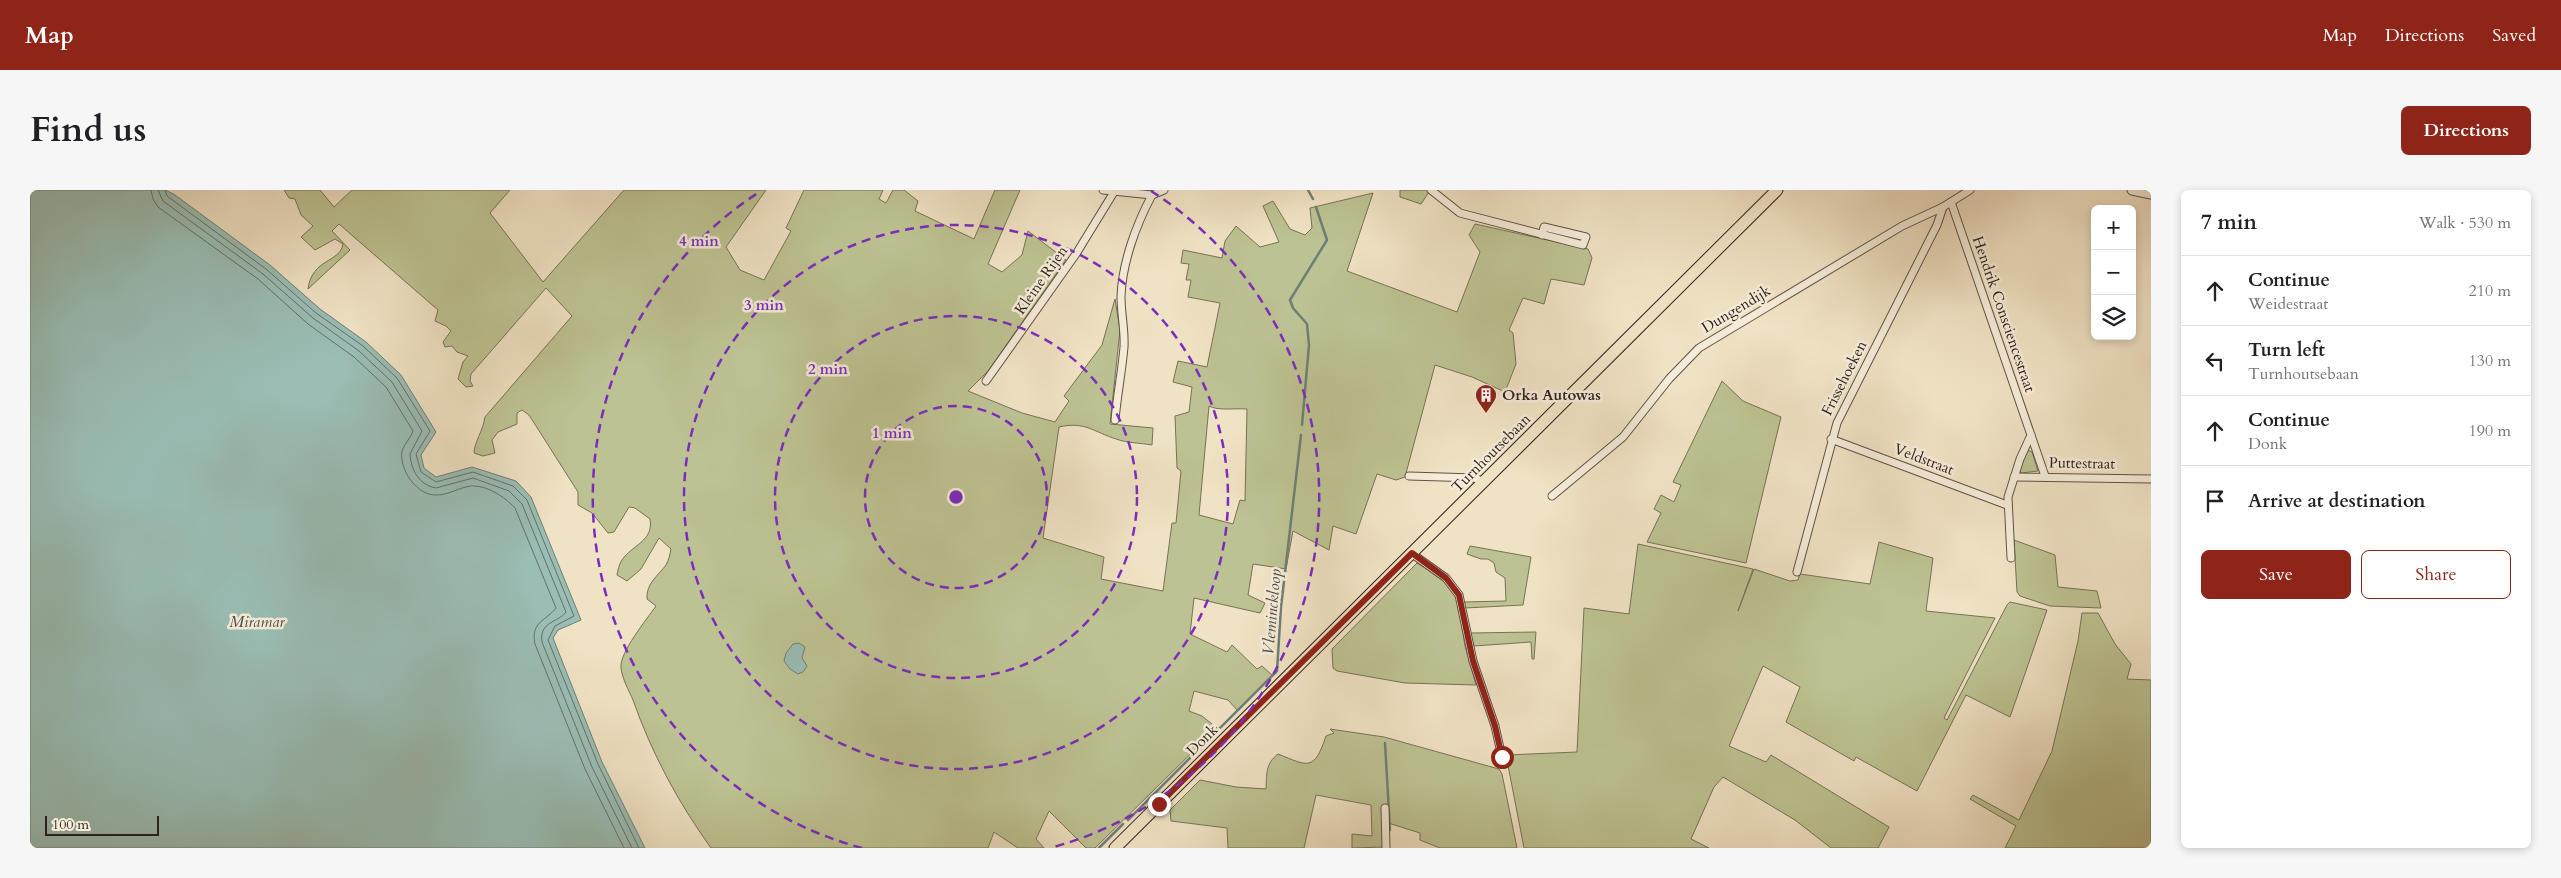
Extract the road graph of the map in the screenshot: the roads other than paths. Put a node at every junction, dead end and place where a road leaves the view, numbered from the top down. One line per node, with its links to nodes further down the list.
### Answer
1 (1103, 190): 7 (street)
2 (1164, 190): 8 (street)
3 (1431, 190): 12 (street)
4 (1777, 190): 21 (main road, Turnhoutsebaan)
5 (1970, 190): 10 (street, Dungendijk)
6 (2132, 190): 9 (street)
7 (1114, 192): 8 (street); 13 (street, Kleine Rijen)
8 (1152, 194): 14 (street)
9 (2151, 194)
10 (1951, 202): 11 (street, Dungendijk); 15 (street, Hendrik Consciencestraat)
11 (1944, 207): 16 (street, Frissehoeken); 22 (street, Dungendijk)
12 (1542, 235): 12 (street)
13 (986, 381)
14 (1115, 420)
15 (2031, 435): 18 (street, Hendrik Consciencestraat); 19 (street)
16 (1831, 439): 23 (street, Veldstraat); 26 (street, Frissehoeken)
17 (1409, 476): 21 (street)
18 (2045, 476): 19 (street, Puttestraat); 20 (street, Puttestraat)
19 (2014, 477): 23 (street)
20 (2151, 479)
21 (1483, 482): 24 (main road, Turnhoutsebaan)
22 (1552, 496)
23 (2007, 505): 25 (street)
24 (1412, 553): 27 (main road, Turnhoutsebaan); 28 (street)
25 (2011, 558)
26 (1797, 572)
27 (1311, 653): 30 (main road, Donk)
28 (1502, 757)
29 (1385, 808): 31 (street)
30 (1115, 848)
31 (1386, 848)

